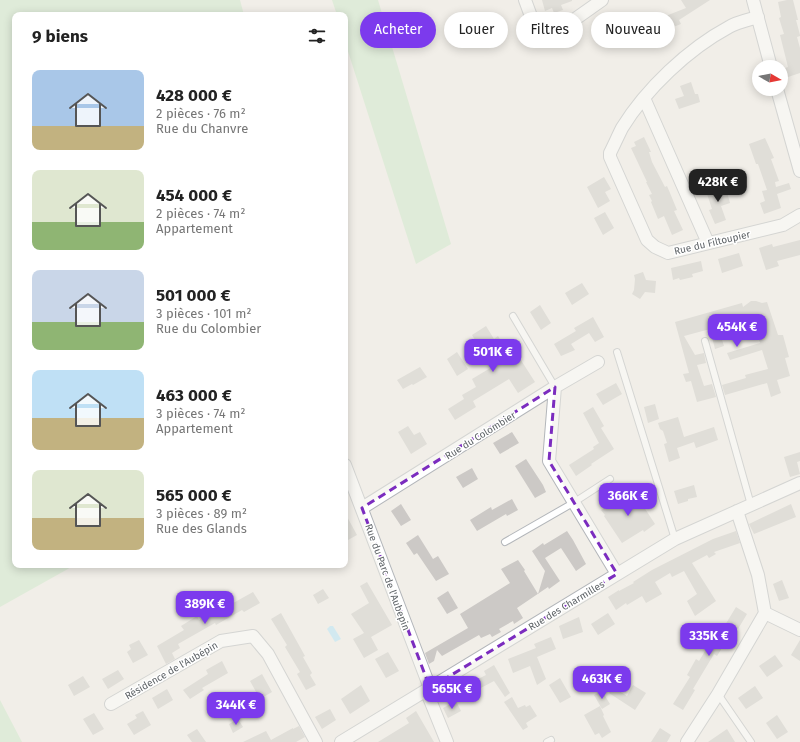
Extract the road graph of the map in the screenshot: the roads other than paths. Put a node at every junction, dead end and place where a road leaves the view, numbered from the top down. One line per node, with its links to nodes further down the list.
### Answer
1 (525, 0): 2 (street)
2 (602, 0)
3 (753, 0): 4 (street)
4 (758, 17): 5 (street); 7 (street)
5 (769, 60)
6 (780, 96): 8 (street)
7 (644, 98): 10 (street); 10 (street, Rue du Filtoupier)
8 (800, 171)
9 (800, 216): 10 (street, Rue du Filtoupier)
10 (708, 243)
11 (512, 316): 15 (lane)
12 (704, 341): 20 (lane)
13 (617, 352): 23 (lane)
14 (598, 362): 15 (street, Rue du Colombier)
15 (555, 387): 19 (street); 21 (street, Rue du Colombier)
16 (348, 473): 21 (street, Rue du Parc de l'Aubepin)
17 (610, 479): 19 (lane)
18 (800, 483): 20 (street, Rue des Charmilles)
19 (573, 503): 24 (lane); 25 (street)
20 (751, 505): 22 (street, Rue des Charmilles)
21 (362, 508): 28 (street, Rue du Parc de l'Aubepin)
22 (737, 511): 23 (street, Rue des Charmilles); 26 (street)
23 (675, 539): 25 (street, Rue des Charmilles)
24 (505, 542)
25 (617, 574): 28 (street, Rue des Charmilles)
26 (766, 613): 27 (street); 29 (street)
27 (800, 630)
28 (428, 689): 32 (street, Rue des Charmilles); 33 (street, Rue du Parc de l'Aubepin)
29 (718, 694): 34 (street); 35 (lane)
30 (111, 704): 31 (street, Résidence de l'Aubépin)
31 (316, 742)
32 (341, 742)
33 (446, 742)
34 (687, 742)
35 (751, 742)

